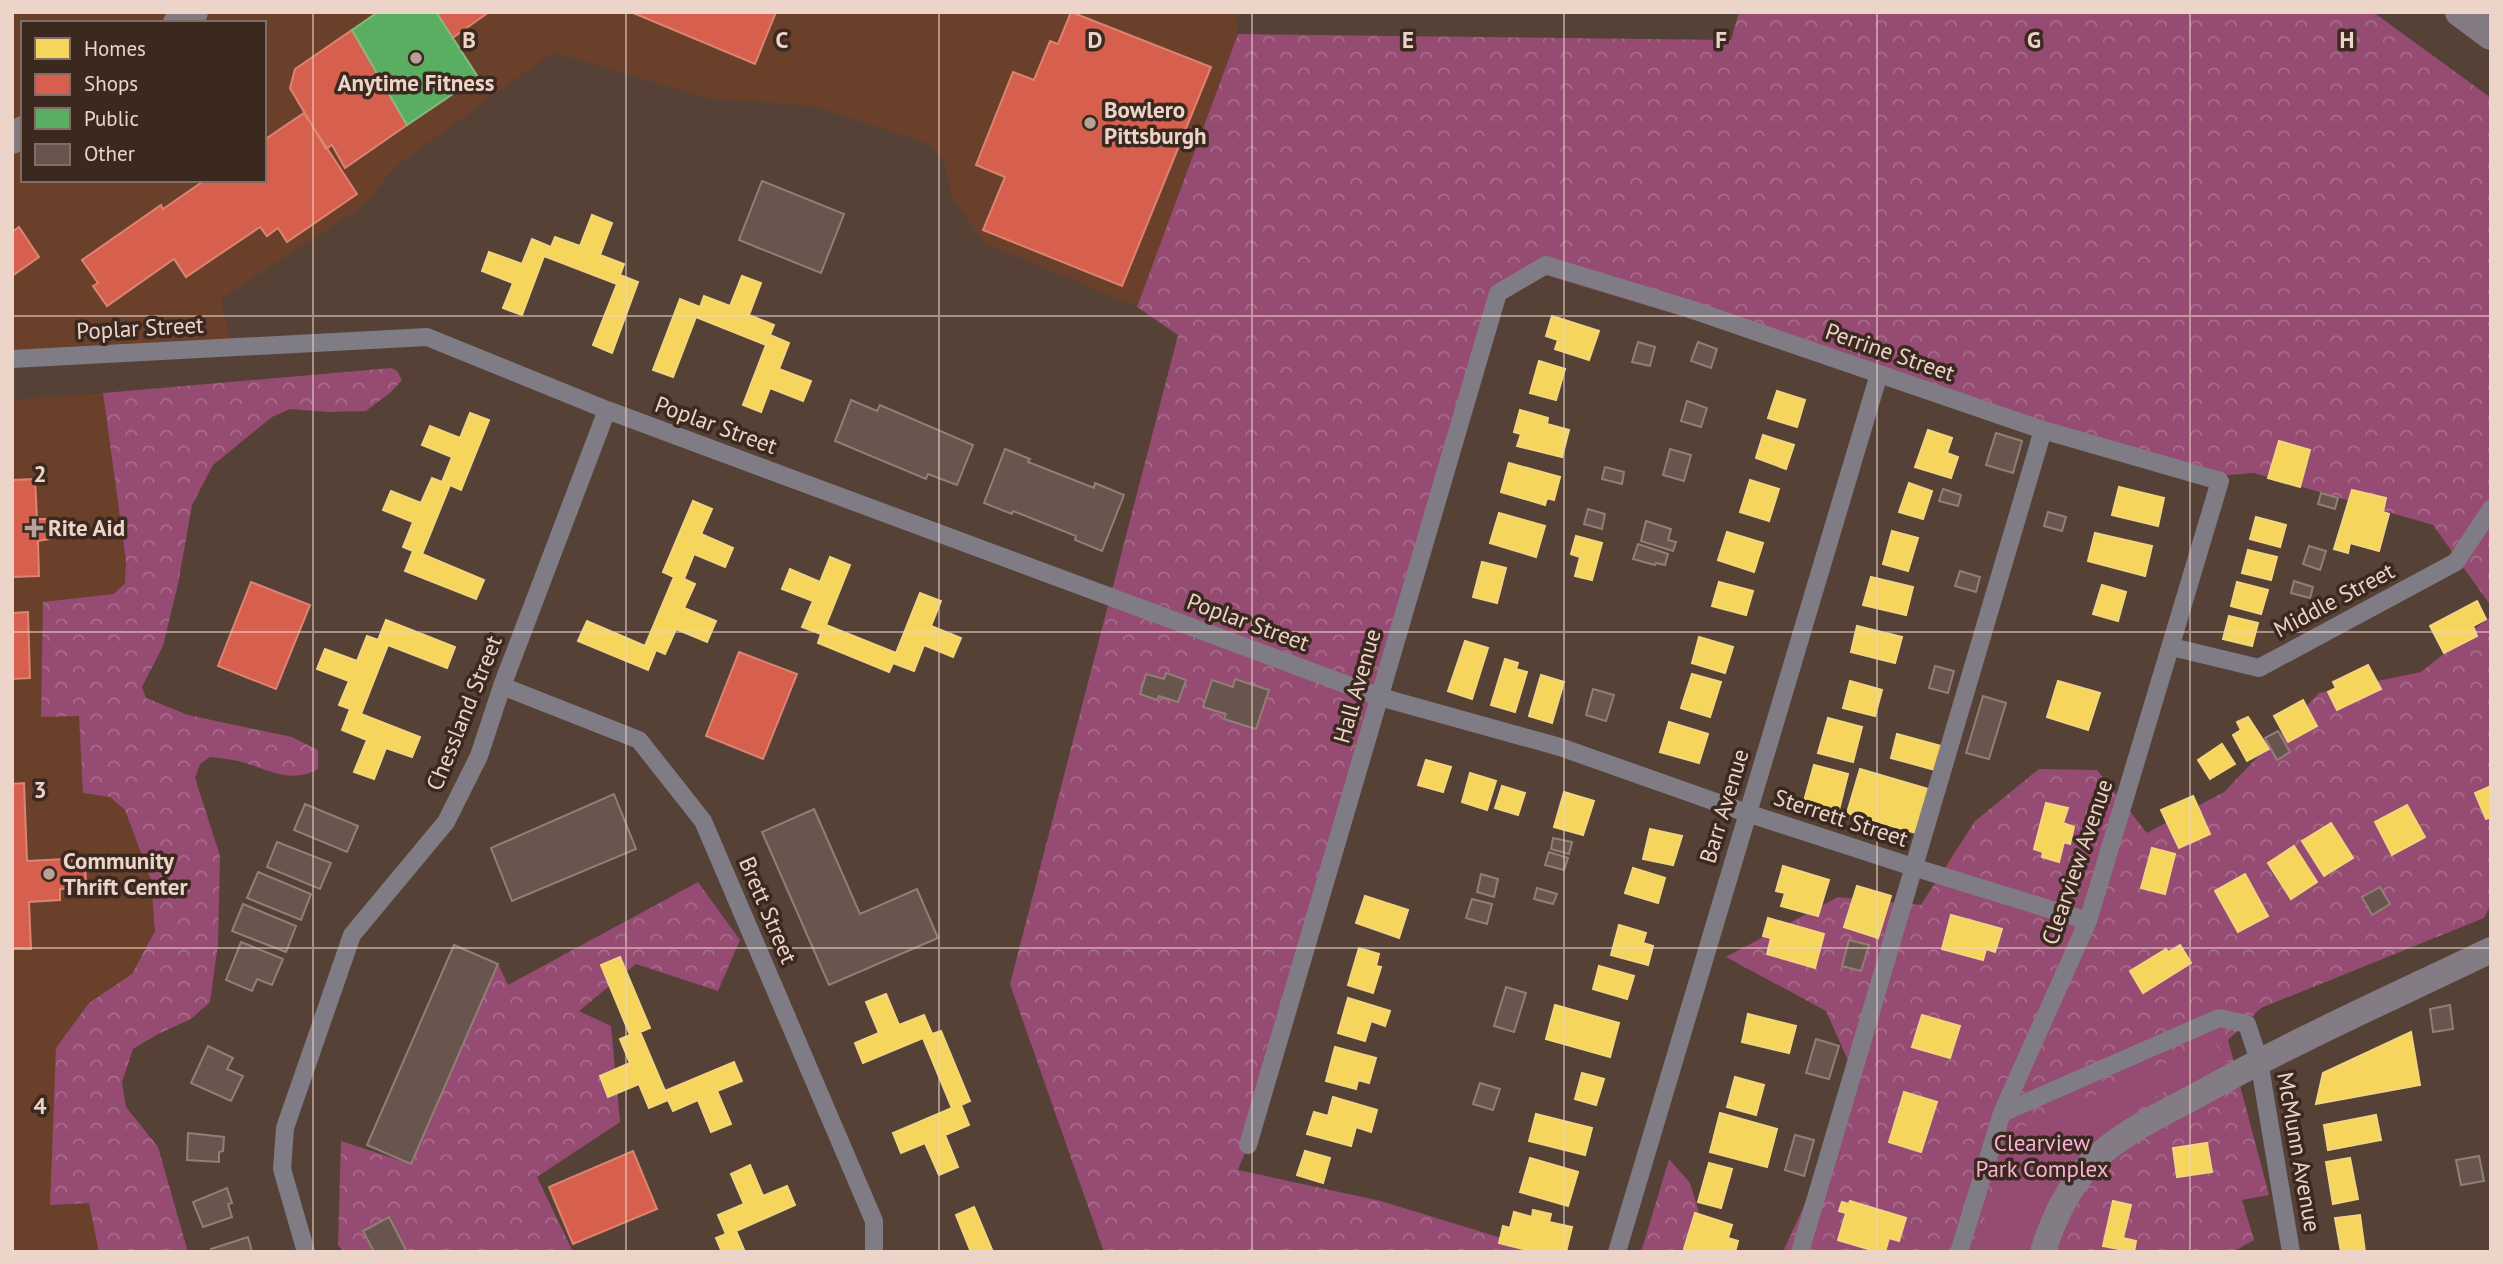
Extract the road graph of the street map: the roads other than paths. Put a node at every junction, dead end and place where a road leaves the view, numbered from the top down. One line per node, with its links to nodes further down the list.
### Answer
1 (2460, 12): 2 (main road)
2 (2491, 35)
3 (1546, 265): 5 (street, Perrine Street); 12 (street, Hall Avenue)
4 (12, 359): 6 (street, Poplar Street)
5 (1879, 374): 7 (street, Perrine Street); 13 (street, Barr Avenue)
6 (607, 410): 11 (street, Chessland Street); 12 (street, Poplar Street)
7 (2043, 430): 8 (street, Perrine Street); 14 (street)
8 (2220, 481): 10 (street, Clearview Avenue)
9 (2491, 509): 10 (street, Middle Street)
10 (2172, 647): 15 (street, Clearview Avenue)
11 (502, 686): 20 (street, Chessland Street); 21 (street, Brett Street)
12 (1380, 697): 13 (street, Sterrett Street); 19 (street, Hall Avenue)
13 (1747, 813): 14 (street, Sterrett Street); 22 (street, Barr Avenue)
14 (1913, 867): 15 (street, Sterrett Street); 23 (street)
15 (2088, 921): 18 (street, Clearview Avenue)
16 (2491, 950): 17 (main road)
17 (2259, 1061): 18 (street); 25 (main road); 26 (street, McMunn Avenue)
18 (2002, 1113): 24 (street, Clearview Avenue)
19 (1248, 1145)
20 (306, 1252)
21 (874, 1252)
22 (1617, 1252)
23 (1800, 1252)
24 (1959, 1252)
25 (2043, 1252)
26 (2291, 1252)

